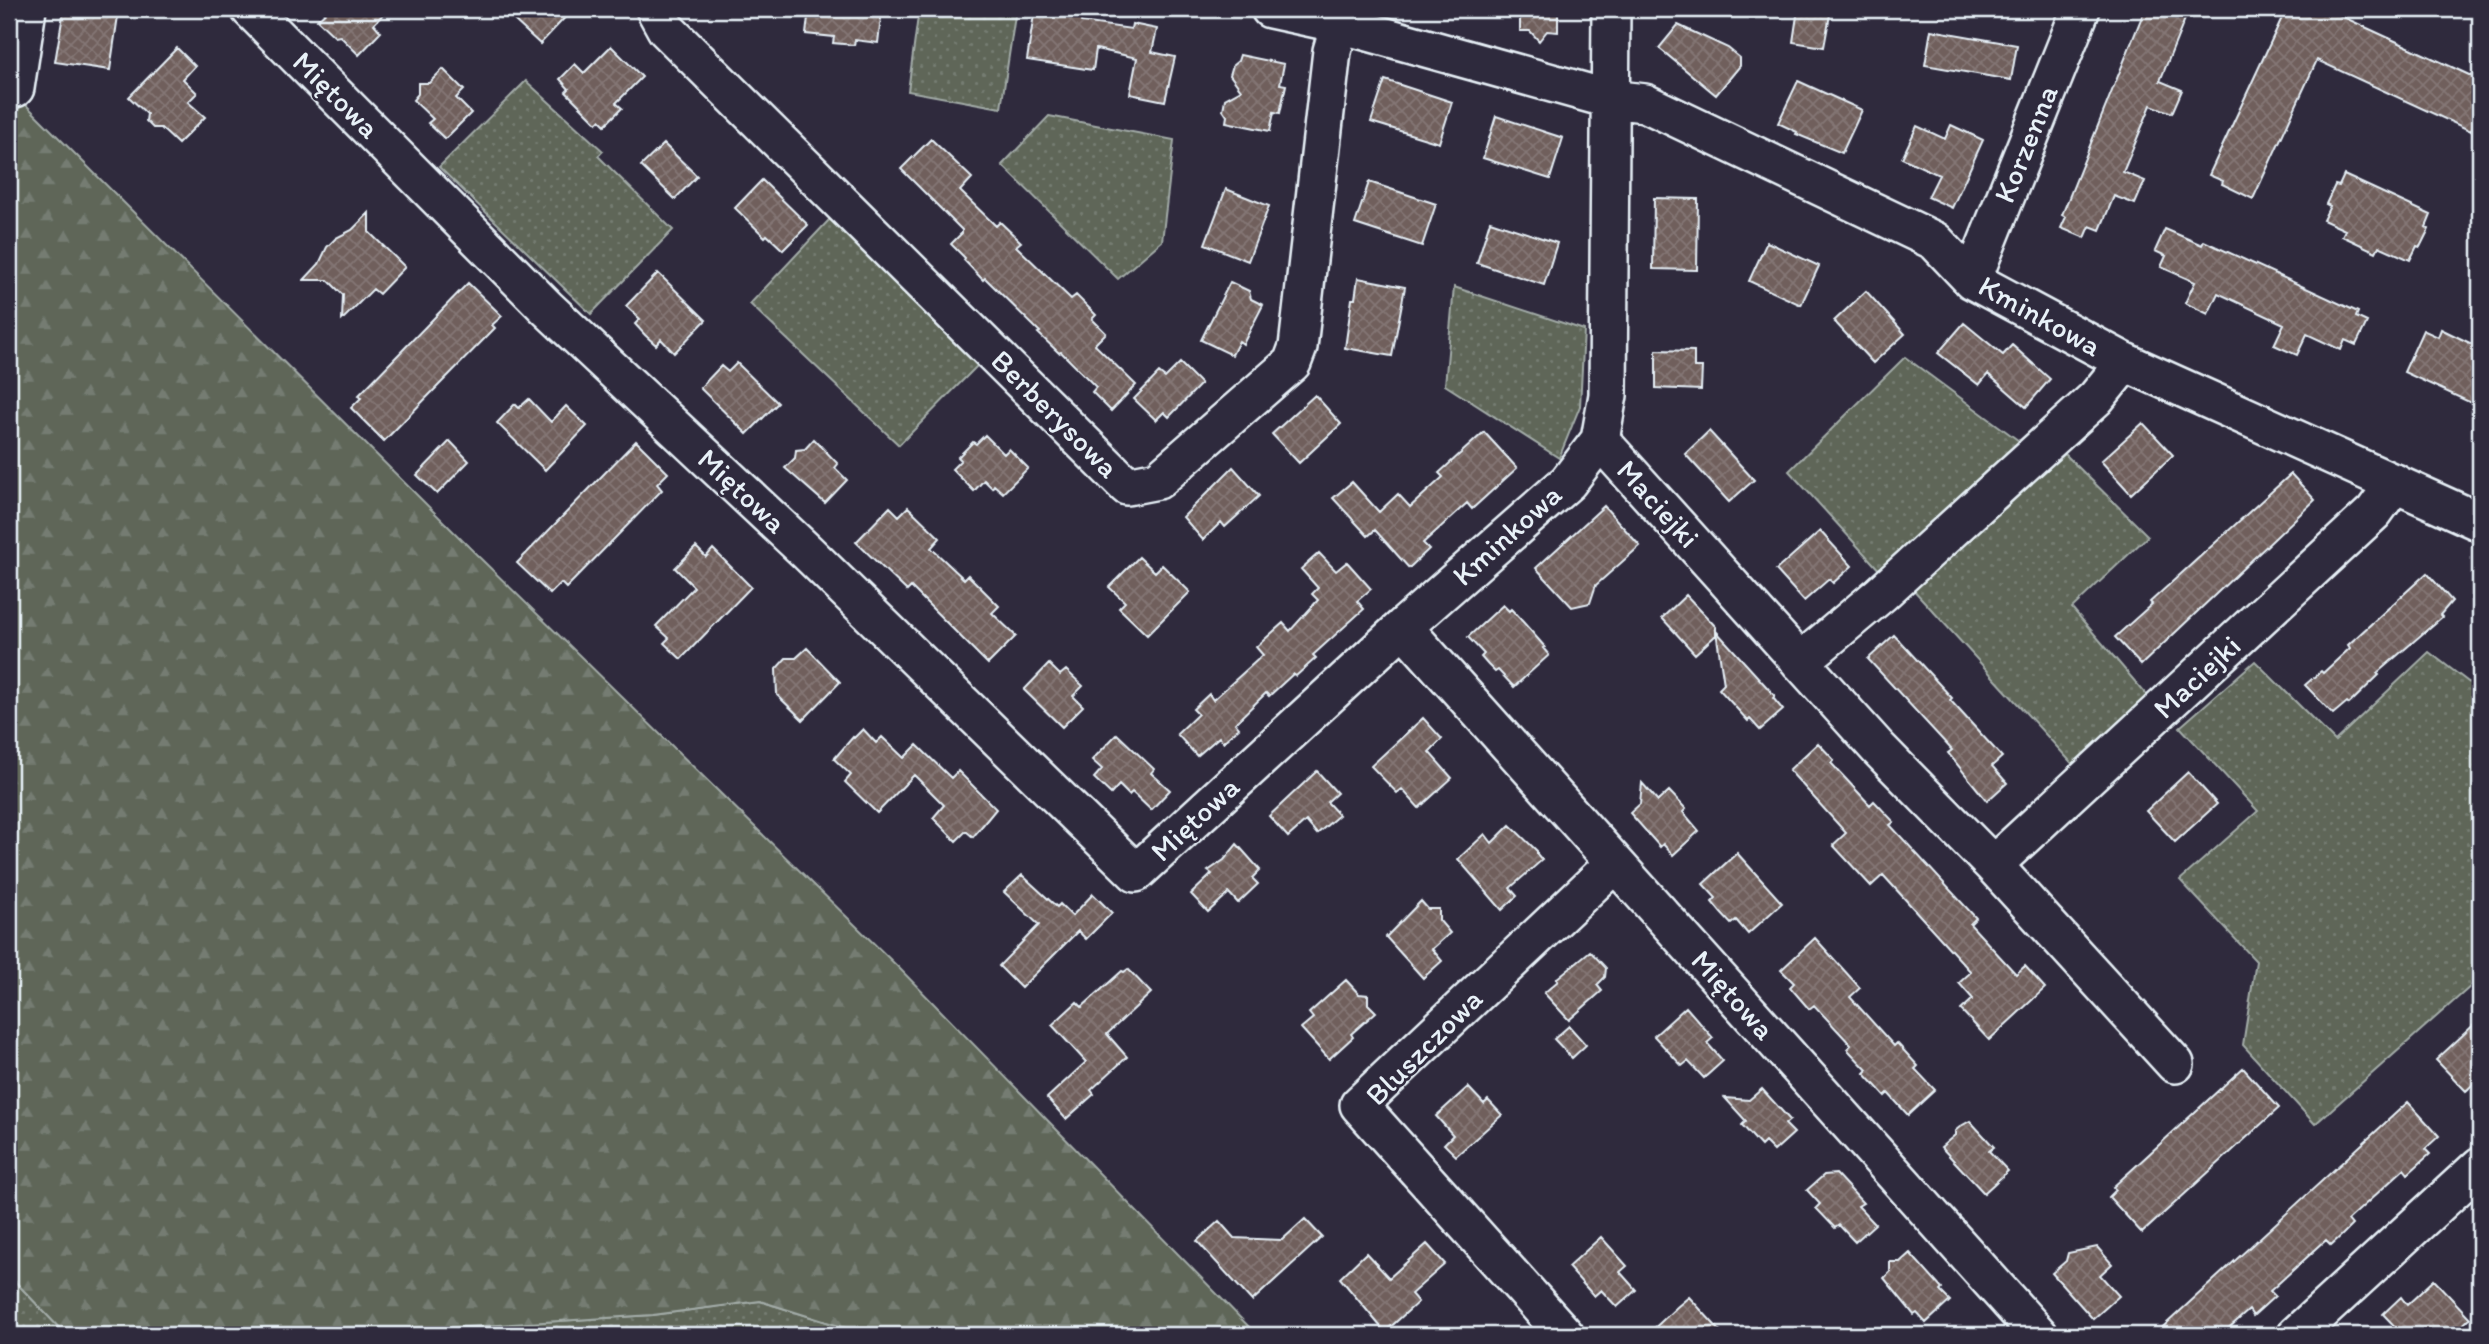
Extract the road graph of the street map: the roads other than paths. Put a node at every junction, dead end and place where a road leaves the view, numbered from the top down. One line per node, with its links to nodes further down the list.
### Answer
1 (27, 9): 8 (street)
2 (655, 9): 7 (street, Berberysowa)
3 (1270, 9): 7 (street, Kminkowa)
4 (1611, 9): 9 (street, Kminkowa)
5 (2081, 9): 10 (street, Korzenna)
6 (254, 10): 15 (street, Miętowa)
7 (1340, 24): 9 (street, Kminkowa)
8 (15, 88)
9 (1609, 99): 10 (street, Kminkowa); 12 (street, Kminkowa)
10 (1972, 280): 11 (street, Kminkowa)
11 (2125, 362): 13 (street, Kminkowa); 16 (street)
12 (1600, 440): 15 (street, Kminkowa); 16 (street, Maciejki)
13 (2395, 483): 14 (street, Kminkowa); 18 (street, Maciejki)
14 (2480, 522)
15 (1404, 627): 17 (street, Miętowa)
16 (1800, 662): 18 (street, Maciejki)
17 (1615, 863): 21 (street, Bluszczowa); 22 (street, Miętowa)
18 (1993, 865): 19 (street, Maciejki)
19 (2175, 1063)
20 (2480, 1166): 23 (street)
21 (1564, 1335)
22 (2039, 1335)
23 (2296, 1335)

